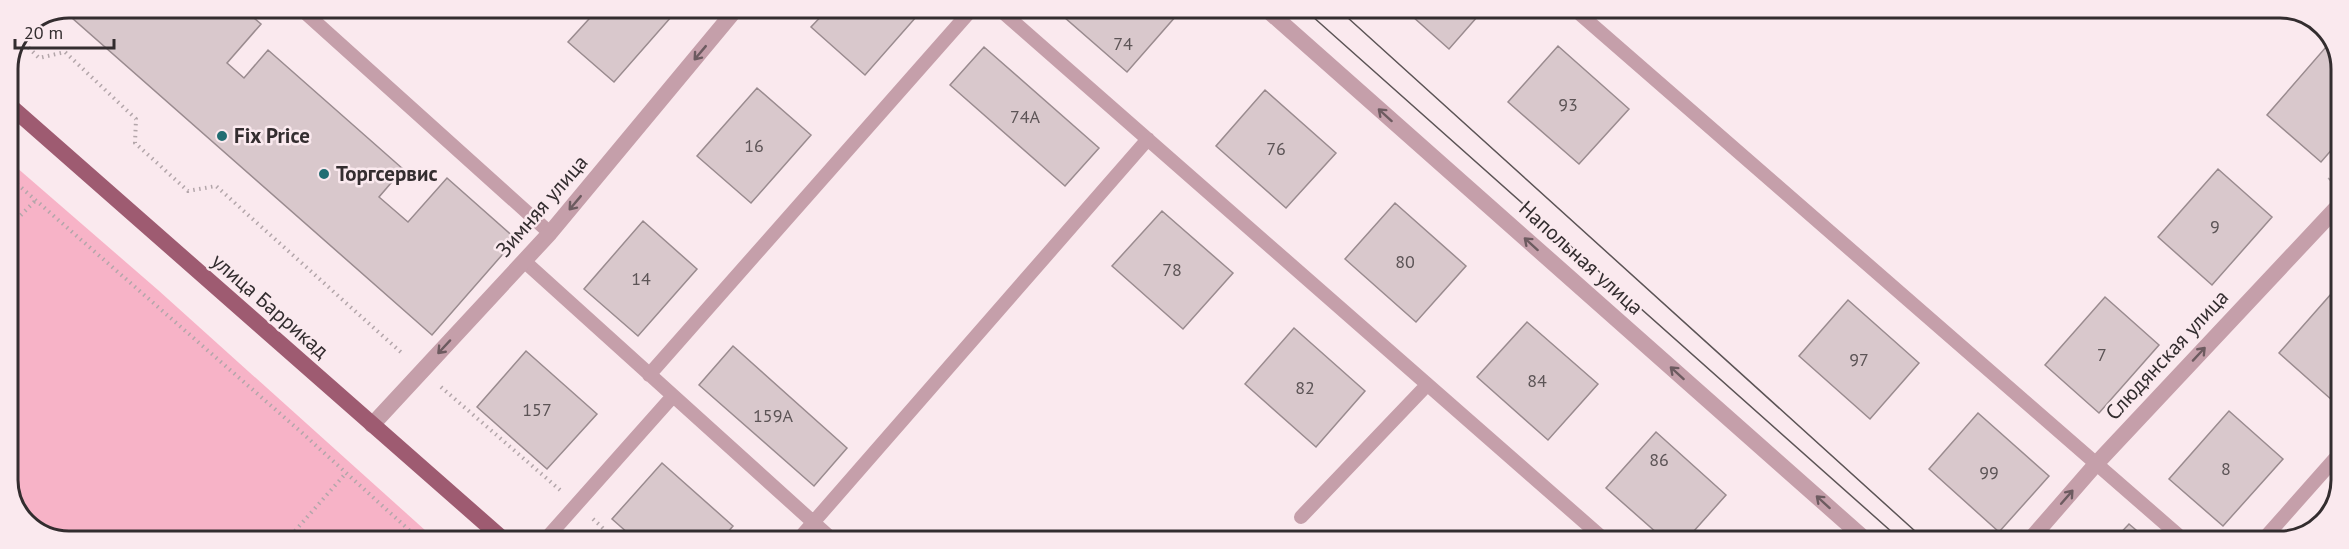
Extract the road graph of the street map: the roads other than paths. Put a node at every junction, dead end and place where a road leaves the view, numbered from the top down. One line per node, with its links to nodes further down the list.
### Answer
1 (311, 18): 10 (lane)
2 (729, 18): 10 (street, Зимняя улица, one-way to 10)
3 (964, 18): 12 (lane)
4 (1009, 18): 8 (lane)
5 (1276, 18): 25 (street, Напольная улица, one-way to 5)
6 (1584, 18): 17 (lane)
7 (18, 113): 15 (main road, улица Баррикад)
8 (1148, 139): 13 (lane); 19 (lane)
9 (2331, 214): 17 (street, Слюдянская улица, one-way to 9)
10 (550, 233): 11 (street, Зимняя улица)
11 (524, 261): 12 (lane); 15 (street, Зимняя улица, one-way to 15)
12 (649, 375): 14 (lane)
13 (1427, 385): 18 (lane); 24 (lane)
14 (673, 396): 19 (lane); 21 (lane)
15 (372, 425): 20 (main road, улица Баррикад)
16 (2331, 463): 28 (lane)
17 (2096, 464): 26 (street, Слюдянская улица, one-way to 17); 27 (lane)
18 (1301, 517)
19 (813, 523): 22 (lane); 23 (lane)
20 (494, 531)
21 (552, 531)
22 (806, 531)
23 (822, 531)
24 (1595, 531)
25 (1856, 531)
26 (2038, 531)
27 (2172, 531)
28 (2272, 531)

